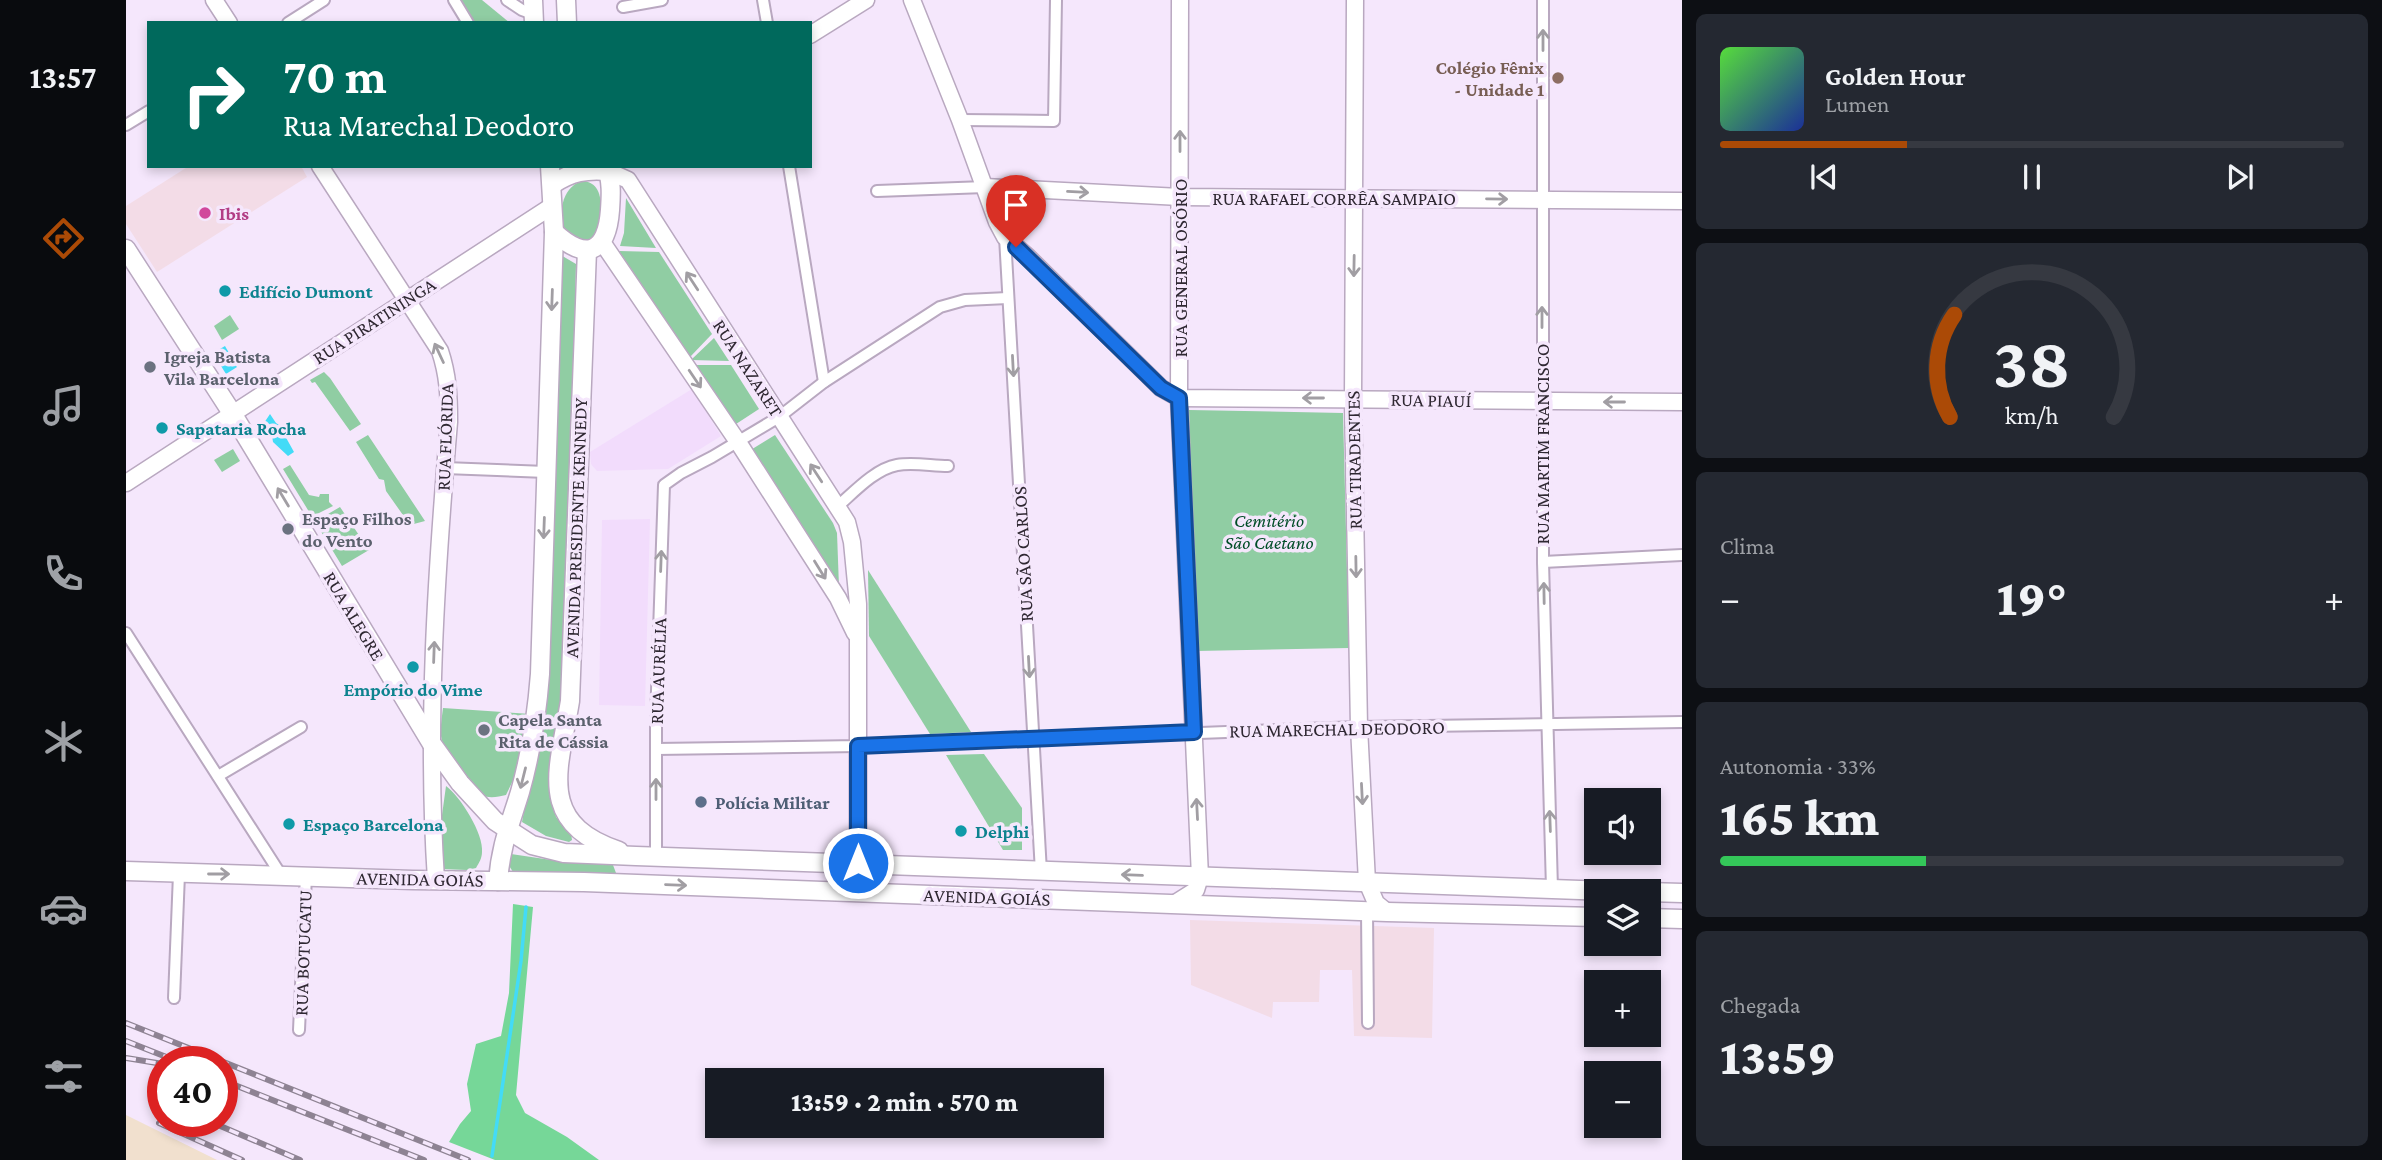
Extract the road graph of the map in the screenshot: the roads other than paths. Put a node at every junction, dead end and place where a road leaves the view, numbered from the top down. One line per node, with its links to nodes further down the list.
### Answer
1 (214, 0): 16 (street)
2 (324, 0): 17 (street)
3 (454, 0): 18 (street)
4 (507, 0): 15 (street)
5 (566, 0): 19 (main road)
6 (662, 0): 14 (street)
7 (764, 0): 20 (street)
8 (866, 0): 21 (street)
9 (912, 0): 23 (street)
10 (1056, 0): 23 (street)
11 (1180, 0): 31 (street, RUA GENERAL OSÓRIO, one-way to 11)
12 (1355, 0): 32 (street, RUA TIRADENTES)
13 (1544, 0): 33 (street, RUA MARTIM FRANCISCO, one-way to 13)
14 (623, 7)
15 (533, 12)
16 (228, 21)
17 (291, 21)
18 (467, 21)
19 (567, 21)
20 (767, 21)
21 (812, 33)
22 (147, 112): 24 (street)
23 (960, 120): 29 (street)
24 (126, 125)
25 (321, 168): 41 (street, RUA FLÓRIDA)
26 (610, 168): 28 (main road); 38 (main road, AVENIDA PRESIDENTE KENNEDY); 48 (street, RUA NAZARET, one-way to 26)
27 (789, 168): 42 (street)
28 (551, 175): 35 (main road, AVENIDA PRESIDENTE KENNEDY)
29 (985, 187): 30 (street); 31 (street, RUA RAFAEL CORRÊA SAMPAIO, one-way to 31); 37 (street)
30 (877, 191)
31 (1180, 197): 32 (street, RUA RAFAEL CORRÊA SAMPAIO); 43 (street, RUA GENERAL OSÓRIO)
32 (1355, 198): 33 (street, RUA RAFAEL CORRÊA SAMPAIO, one-way to 33); 44 (street, RUA TIRADENTES, one-way to 44)
33 (1542, 200): 34 (street, RUA RAFAEL CORRÊA SAMPAIO); 45 (street, RUA MARTIM FRANCISCO, one-way to 33)
34 (1682, 201)
35 (552, 206): 36 (main road, AVENIDA PRESIDENTE KENNEDY); 41 (street, RUA PIRATININGA)
36 (554, 232): 38 (main road); 52 (main road, AVENIDA PRESIDENTE KENNEDY, one-way to 52)
37 (1005, 237): 40 (street, RUA SÃO CARLOS); 43 (street)
38 (595, 246): 49 (street, one-way to 49); 72 (main road, AVENIDA PRESIDENTE KENNEDY)
39 (126, 249): 47 (main road, RUA ALEGRE)
40 (1008, 298): 42 (street); 66 (street, RUA SÃO CARLOS, one-way to 66)
41 (406, 301): 47 (street, RUA PIRATININGA); 51 (street, RUA FLÓRIDA, one-way to 41)
42 (824, 382): 48 (street)
43 (1179, 398): 44 (street, RUA PIAUÍ, one-way to 43); 65 (street, RUA GENERAL OSÓRIO)
44 (1353, 398): 45 (street, RUA PIAUÍ); 64 (street, RUA TIRADENTES, one-way to 64)
45 (1542, 401): 46 (street, RUA PIAUÍ, one-way to 45); 56 (street, RUA MARTIM FRANCISCO)
46 (1682, 402)
47 (232, 413): 53 (street, RUA PIRATININGA); 67 (main road, RUA ALEGRE, one-way to 47)
48 (779, 417): 49 (street); 54 (street, RUA NAZARET, one-way to 48)
49 (738, 442): 58 (street, one-way to 58); 69 (street, RUA AURÉLIA, one-way to 49)
50 (948, 466): 54 (street)
51 (445, 468): 52 (street); 67 (street, RUA FLÓRIDA, one-way to 51)
52 (546, 472): 71 (main road, AVENIDA PRESIDENTE KENNEDY, one-way to 71)
53 (126, 482)
54 (838, 506): 57 (street, RUA NAZARET)
55 (1682, 555): 56 (street)
56 (1543, 562): 62 (street, RUA MARTIM FRANCISCO, one-way to 56)
57 (857, 583): 58 (street); 60 (street, RUA NAZARET)
58 (838, 598): 60 (street)
59 (126, 633): 70 (street)
60 (858, 642): 68 (street, RUA NAZARET)
61 (1682, 722): 62 (street, RUA MARECHAL DEODORO)
62 (1547, 725): 64 (street, RUA MARECHAL DEODORO); 85 (street, RUA MARTIM FRANCISCO, one-way to 62)
63 (301, 727): 70 (street)
64 (1359, 727): 65 (street, RUA MARECHAL DEODORO); 84 (street, RUA TIRADENTES, one-way to 84)
65 (1194, 732): 66 (street, RUA MARECHAL DEODORO); 80 (street, RUA GENERAL OSÓRIO, one-way to 65)
66 (1033, 739): 68 (street, RUA MARECHAL DEODORO); 76 (street, RUA SÃO CARLOS)
67 (432, 744): 71 (main road, RUA ALEGRE); 81 (street, RUA FLÓRIDA)
68 (858, 746): 69 (street, RUA MARECHAL DEODORO); 74 (street, RUA NAZARET)
69 (656, 749): 73 (street, RUA AURÉLIA, one-way to 69)
70 (218, 776): 78 (street)
71 (506, 830): 72 (main road, AVENIDA GOIÁS); 82 (main road, AVENIDA PRESIDENTE KENNEDY)
72 (636, 856): 73 (main road, AVENIDA GOIÁS)
73 (656, 857): 74 (main road, AVENIDA GOIÁS); 83 (main road)
74 (858, 863): 76 (main road, AVENIDA GOIÁS)
75 (126, 871): 77 (main road, AVENIDA GOIÁS)
76 (1041, 872): 80 (main road, AVENIDA GOIÁS, one-way to 76)
77 (179, 874): 78 (main road, AVENIDA GOIÁS, one-way to 78); 95 (street)
78 (281, 874): 79 (main road, AVENIDA GOIÁS)
79 (306, 876): 81 (main road, AVENIDA GOIÁS); 97 (street, RUA BOTUCATU)
80 (1200, 877): 84 (main road, AVENIDA GOIÁS); 89 (street)
81 (436, 880): 82 (main road, AVENIDA GOIÁS)
82 (498, 881): 83 (main road, AVENIDA GOIÁS)
83 (584, 882): 89 (main road, AVENIDA GOIÁS, one-way to 89)
84 (1367, 882): 85 (main road, AVENIDA GOIÁS); 91 (street, RUA TIRADENTES)
85 (1552, 889): 86 (main road, AVENIDA GOIÁS)
86 (1584, 890)
87 (1661, 892): 88 (main road)
88 (1682, 893)
89 (1177, 902): 90 (main road, AVENIDA GOIÁS)
90 (1367, 911): 91 (main road, AVENIDA GOIÁS); 96 (street)
91 (1387, 912): 92 (main road, AVENIDA GOIÁS)
92 (1584, 917)
93 (1661, 918): 94 (main road)
94 (1682, 919)
95 (174, 998)
96 (1368, 1023)
97 (299, 1030)

